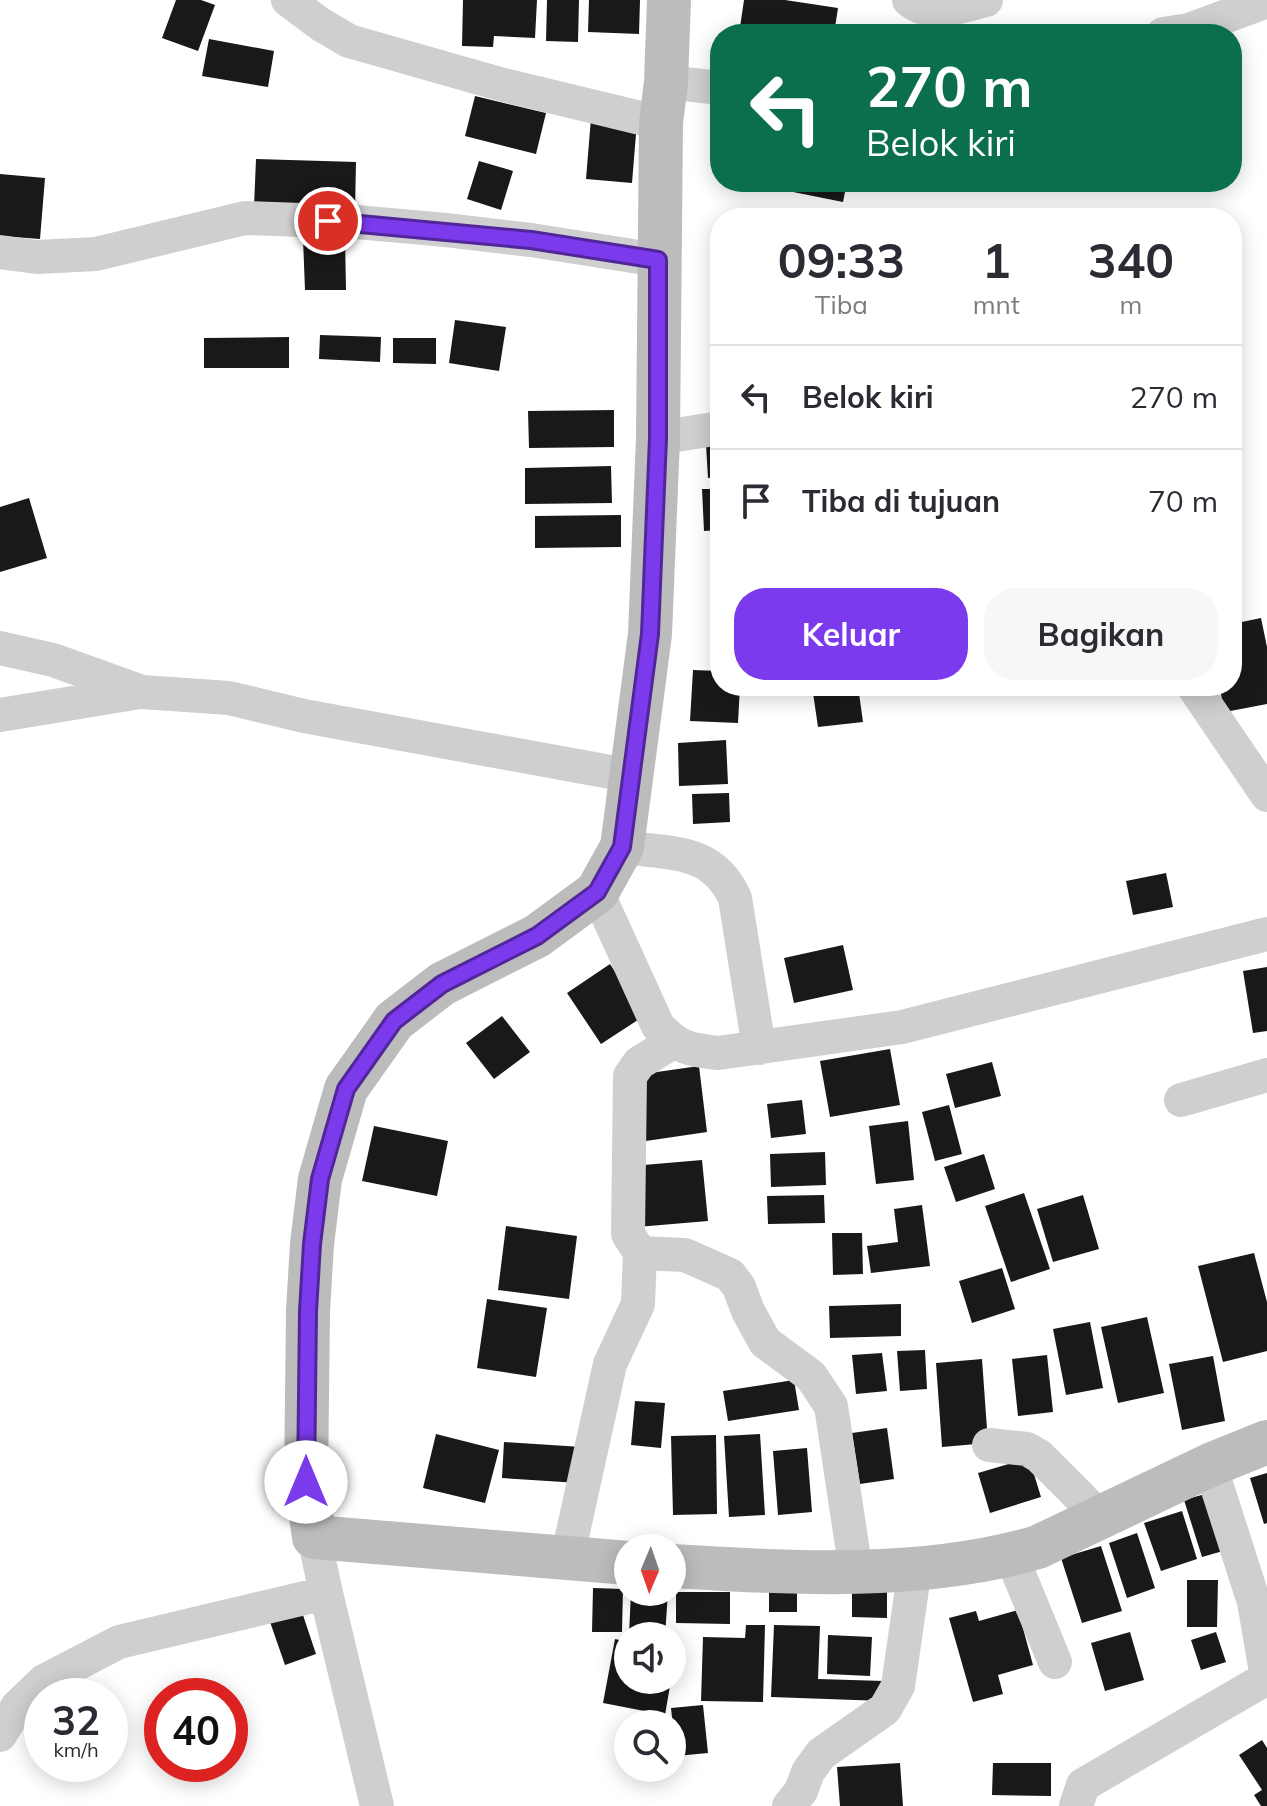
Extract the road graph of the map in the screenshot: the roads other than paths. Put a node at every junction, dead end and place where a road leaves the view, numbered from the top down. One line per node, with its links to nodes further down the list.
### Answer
1 (288, 0): 8 (street)
2 (669, 0): 8 (street)
3 (909, 0): 4 (street)
4 (986, 0)
5 (1267, 1): 6 (street)
6 (1205, 24)
7 (710, 90): 8 (street)
8 (664, 102): 10 (street)
9 (0, 252): 10 (street)
10 (658, 260): 12 (street)
11 (710, 430): 12 (street)
12 (658, 438): 17 (street)
13 (0, 648): 14 (street)
14 (142, 692): 16 (street); 17 (street)
15 (1200, 696): 18 (street)
16 (0, 715)
17 (632, 776): 19 (street)
18 (1267, 795)
19 (622, 847): 20 (street); 23 (street)
20 (597, 892): 22 (street); 31 (street)
21 (1267, 934): 23 (street)
22 (673, 1042): 23 (street); 26 (street)
23 (759, 1048)
24 (1267, 1075): 25 (street)
25 (1181, 1100)
26 (640, 1253): 33 (street); 37 (street)
27 (1267, 1442): 29 (street)
28 (989, 1445): 30 (street)
29 (1210, 1465): 30 (street); 40 (street)
30 (1100, 1517): 32 (street)
31 (314, 1537): 33 (street); 38 (street)
32 (1011, 1555): 36 (street); 39 (street)
33 (567, 1559): 34 (street)
34 (614, 1562)
35 (686, 1566): 37 (street)
36 (915, 1568): 37 (street); 43 (street)
37 (856, 1572)
38 (326, 1593): 41 (street); 42 (street)
39 (1055, 1662)
40 (1267, 1678): 44 (street)
41 (0, 1735)
42 (377, 1806)
43 (789, 1806)
44 (1076, 1806)

